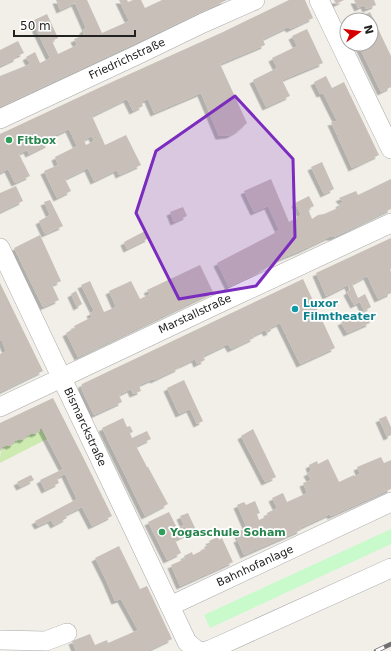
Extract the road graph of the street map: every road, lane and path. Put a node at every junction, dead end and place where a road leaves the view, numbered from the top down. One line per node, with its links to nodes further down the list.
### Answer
1 (255, 0): 3 (street, Friedrichstraße)
2 (319, 0): 4 (street)
3 (0, 120)
4 (391, 149)
5 (391, 224): 7 (street, Marstallstraße)
6 (0, 248): 7 (street, Bismarckstraße)
7 (61, 378): 8 (street, Marstallstraße); 11 (street, Bismarckstraße)
8 (0, 407)
9 (391, 502): 11 (street, Bahnhofanlage)
10 (391, 568): 15 (street)
11 (170, 606): 14 (street)
12 (68, 633): 13 (street)
13 (0, 640)
14 (199, 651)
15 (206, 651)

